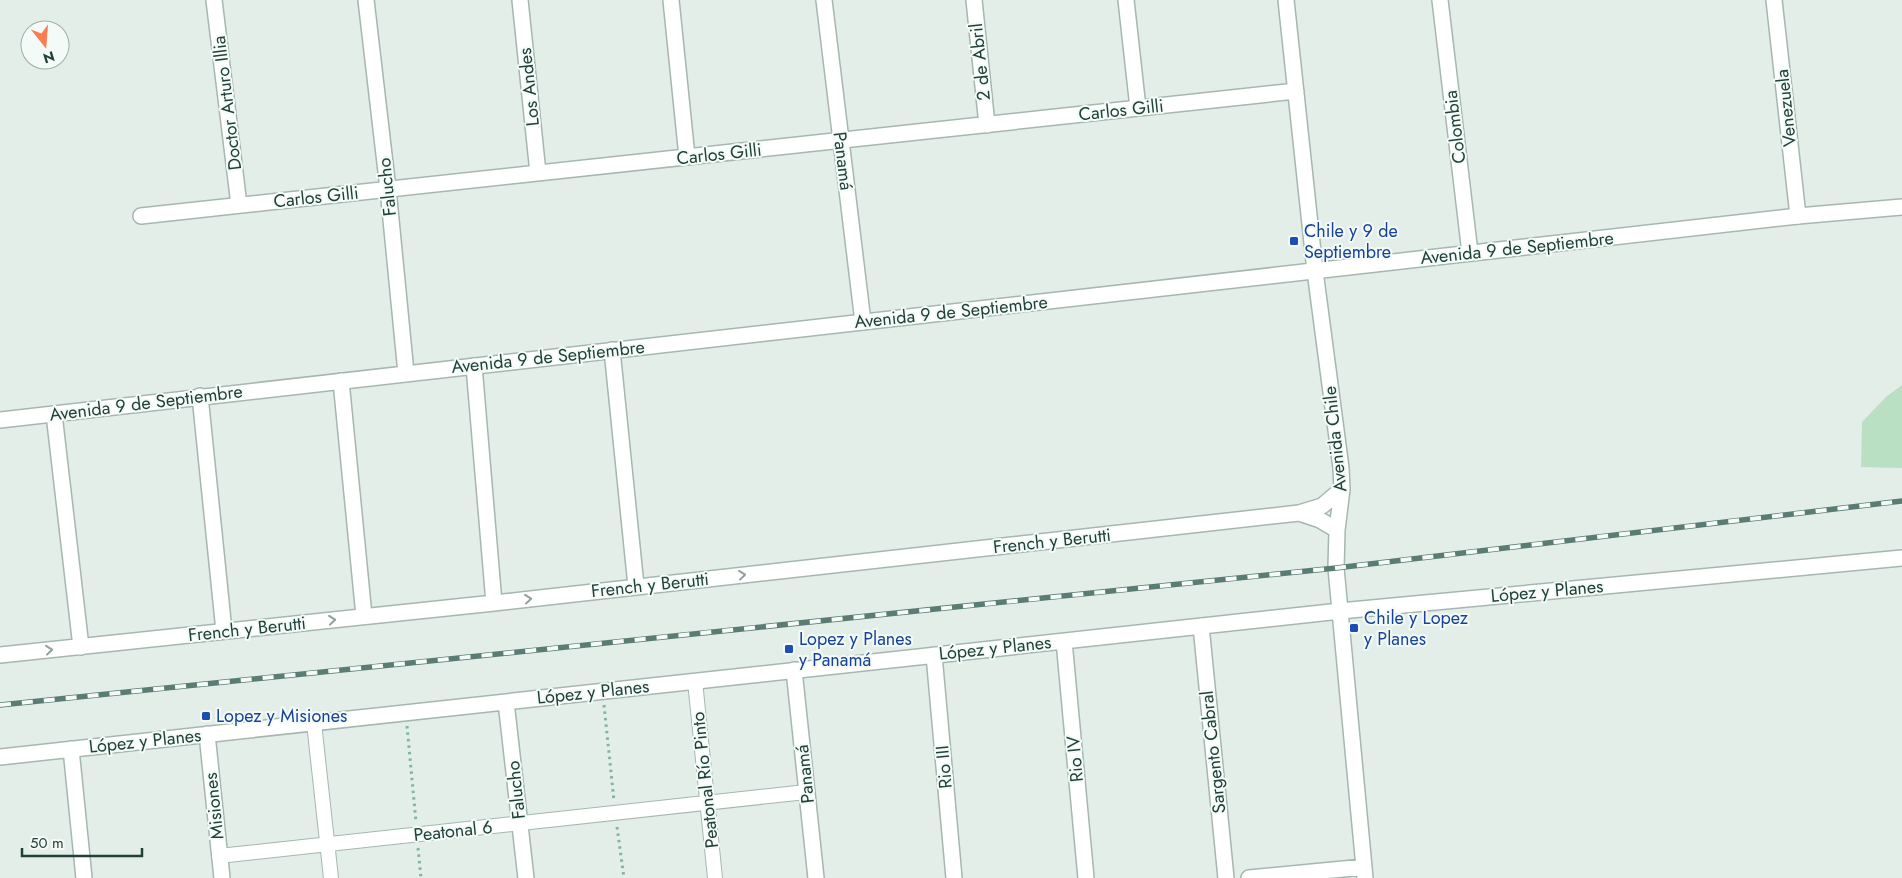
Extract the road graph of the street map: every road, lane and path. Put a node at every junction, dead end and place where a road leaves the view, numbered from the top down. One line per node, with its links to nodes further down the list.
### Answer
1 (214, 0): 18 (street, Doctor Arturo Illia)
2 (366, 0): 17 (street, Falucho)
3 (520, 0): 16 (street, Los Andes)
4 (671, 0): 15 (street)
5 (824, 0): 14 (street, Panamá)
6 (974, 0): 13 (street, 2 de Abril)
7 (1126, 0): 12 (street)
8 (1286, 0): 11 (street, Avenida Chile)
9 (1440, 0): 22 (street, Colombia)
10 (1774, 0): 21 (street, Venezuela)
11 (1296, 90): 12 (street, Carlos Gilli); 23 (street, Avenida Chile)
12 (1138, 108): 13 (street, Carlos Gilli)
13 (987, 125): 14 (street, Carlos Gilli)
14 (840, 141): 15 (street, Carlos Gilli); 24 (street, Panamá)
15 (687, 158): 16 (street, Carlos Gilli)
16 (538, 173): 17 (street, Carlos Gilli)
17 (388, 189): 18 (street, Carlos Gilli); 27 (street, Falucho)
18 (239, 205): 20 (street, Carlos Gilli)
19 (1901, 207): 21 (street, Avenida 9 de Septiembre)
20 (141, 216)
21 (1798, 216): 22 (street, Avenida 9 de Septiembre)
22 (1470, 253): 23 (street, Avenida 9 de Septiembre)
23 (1315, 271): 24 (street, Avenida 9 de Septiembre); 32 (street, Avenida Chile)
24 (863, 322): 25 (street, Avenida 9 de Septiembre)
25 (612, 350): 26 (street, Avenida 9 de Septiembre); 36 (street)
26 (474, 366): 27 (street, Avenida 9 de Septiembre); 37 (street)
27 (406, 373): 28 (street, Avenida 9 de Septiembre)
28 (341, 381): 29 (street, Avenida 9 de Septiembre); 39 (street)
29 (200, 396): 30 (street, Avenida 9 de Septiembre); 41 (street)
30 (54, 414): 31 (street, Avenida 9 de Septiembre); 43 (street)
31 (0, 420)
32 (1342, 489): 33 (street, French y Berutti); 34 (street, Avenida Chile)
33 (1299, 513): 34 (street, French y Berutti); 36 (street, French y Berutti, one-way to 33)
34 (1337, 530): 38 (street, Avenida Chile)
35 (1902, 558): 38 (street, López y Planes)
36 (636, 586): 37 (street, French y Berutti, one-way to 36)
37 (494, 602): 39 (street, French y Berutti)
38 (1340, 611): 40 (street, López y Planes); 62 (street, Avenida Chile)
39 (364, 616): 41 (street, French y Berutti, one-way to 39)
40 (1201, 626): 42 (street, López y Planes); 73 (street, Sargento Cabral)
41 (224, 632): 43 (street, French y Berutti)
42 (1064, 641): 45 (street, López y Planes); 72 (street, Rio IV)
43 (82, 647): 44 (street, French y Berutti, one-way to 43)
44 (0, 655)
45 (934, 655): 46 (street, López y Planes); 71 (street, Rio III)
46 (794, 670): 47 (street, López y Planes); 55 (street, Panamá)
47 (695, 681): 48 (street, López y Planes); 56 (street, Peatonal Río Pinto)
48 (602, 691): 49 (street, López y Planes); 57 (path)
49 (506, 702): 50 (street, López y Planes); 58 (street, Falucho)
50 (406, 713): 51 (street, López y Planes); 59 (path)
51 (314, 723): 52 (street, López y Planes); 60 (street)
52 (207, 734): 53 (street, López y Planes); 61 (street, Misiones)
53 (71, 749): 54 (street, López y Planes); 63 (street)
54 (0, 757)
55 (806, 792): 56 (street, Peatonal 6); 70 (street, Panamá)
56 (707, 803): 57 (street, Peatonal 6); 69 (street, Peatonal Río Pinto)
57 (616, 813): 58 (street, Peatonal 6); 68 (path)
58 (520, 824): 59 (street, Peatonal 6); 67 (street, Falucho)
59 (417, 835): 60 (street, Peatonal 6); 66 (path)
60 (327, 845): 61 (street, Peatonal 6); 65 (street)
61 (219, 856): 64 (street, Misiones)
62 (1365, 872): 74 (street)
63 (84, 878)
64 (222, 878)
65 (331, 878)
66 (421, 878)
67 (526, 878)
68 (624, 878)
69 (715, 878)
70 (816, 878)
71 (954, 878)
72 (1086, 878)
73 (1226, 878)
74 (1248, 878)

